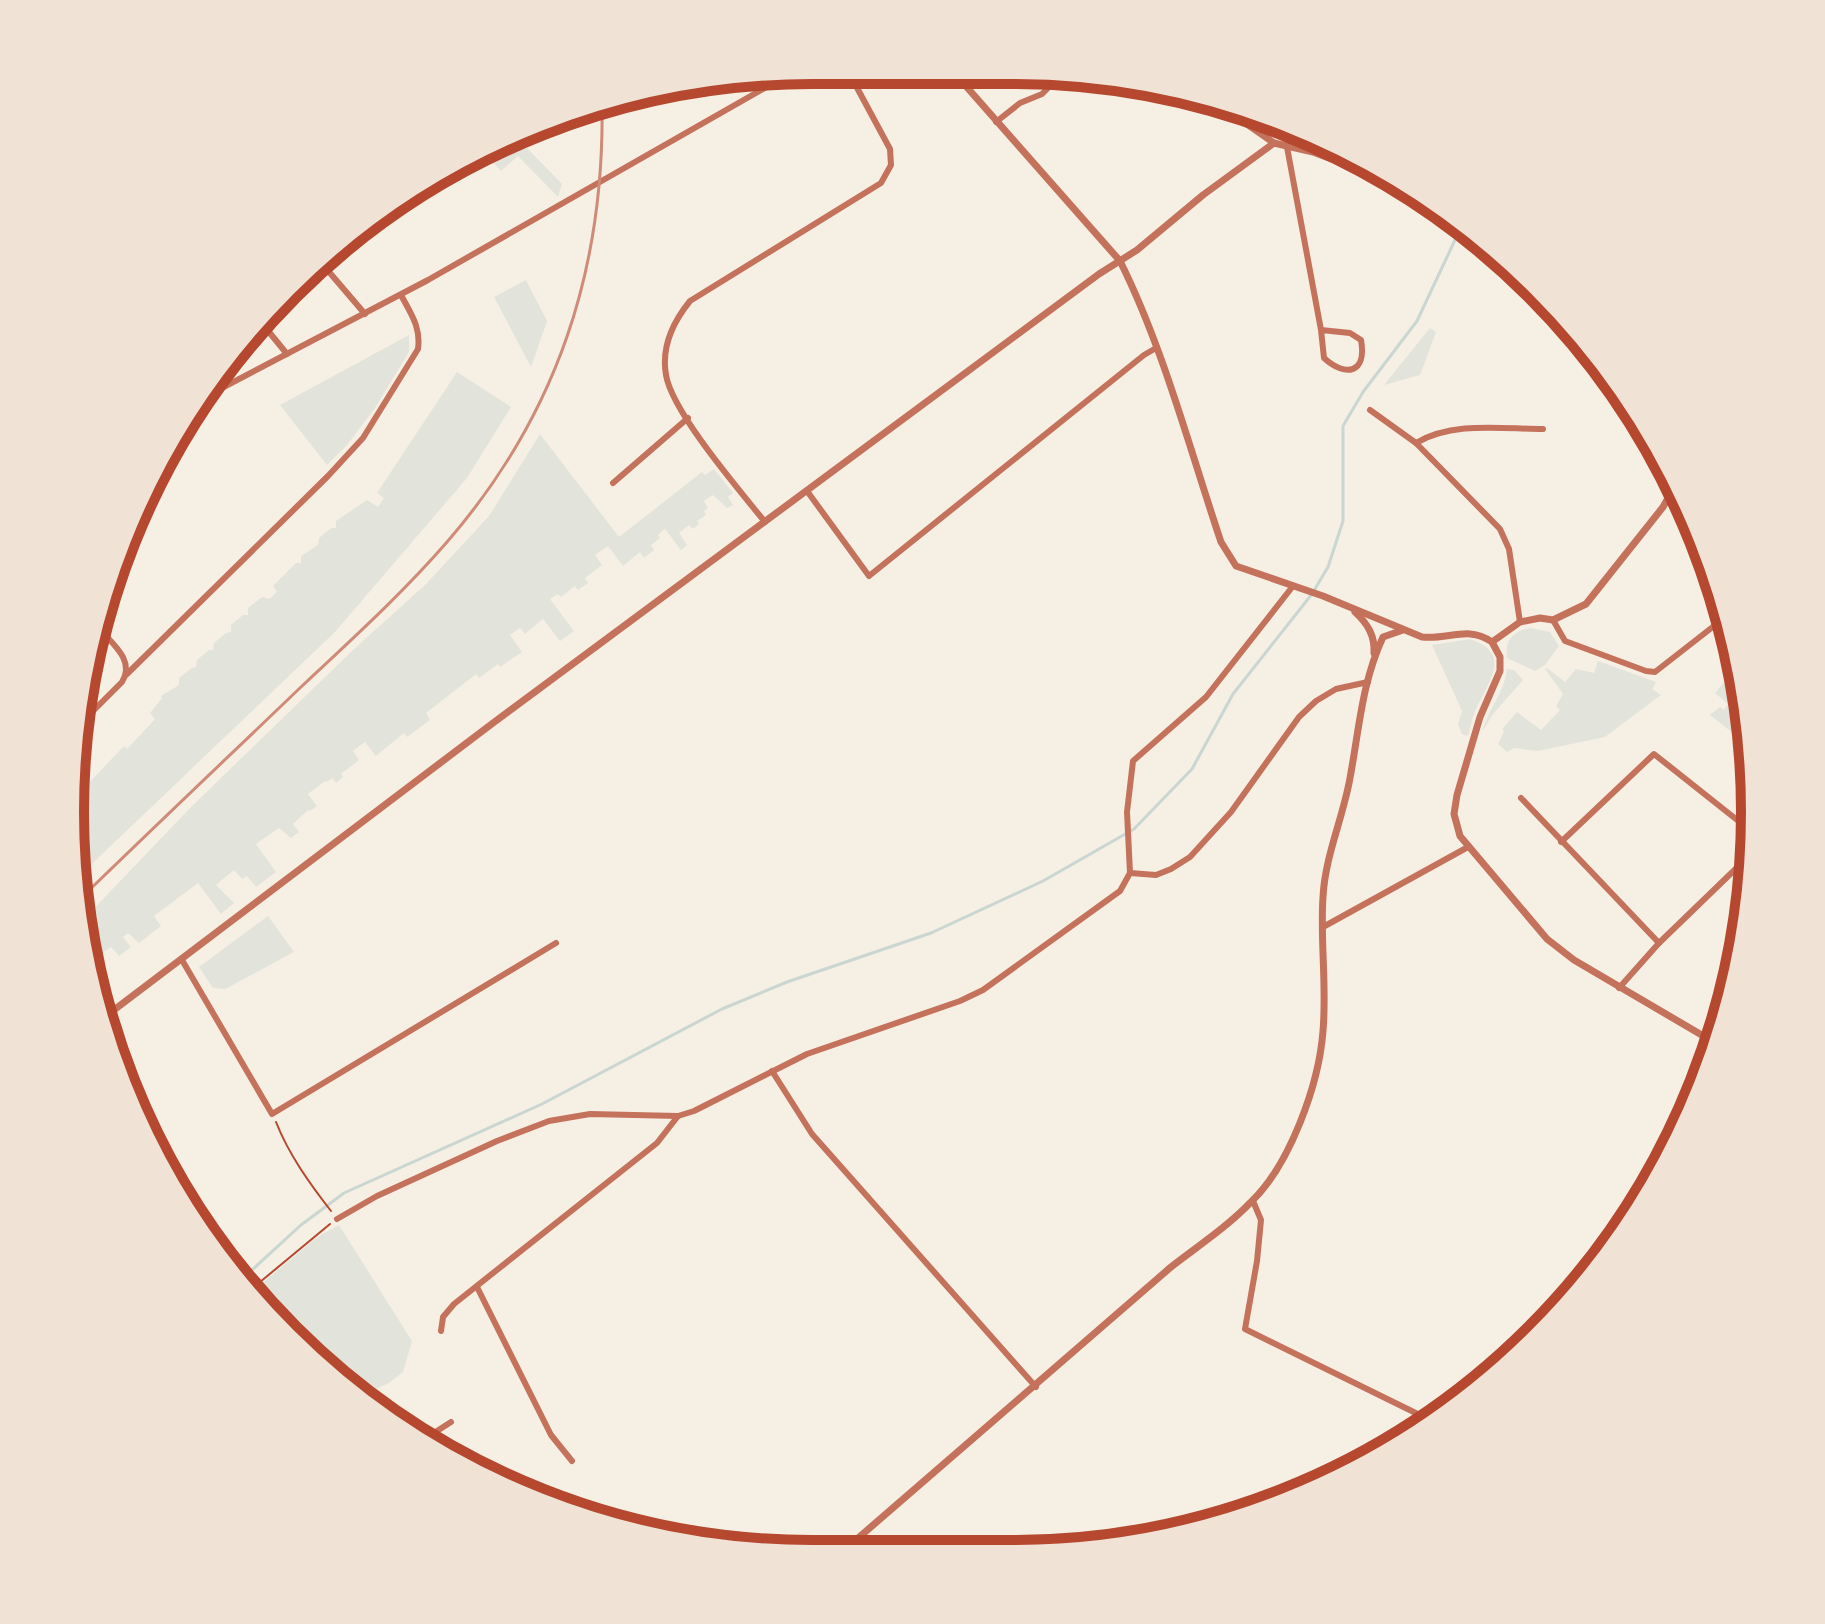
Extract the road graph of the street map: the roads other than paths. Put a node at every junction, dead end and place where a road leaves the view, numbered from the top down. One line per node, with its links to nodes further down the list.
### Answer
1 (855, 84): 20 (street)
2 (964, 84): 5 (street)
3 (769, 86): 12 (street)
4 (1050, 86): 5 (street)
5 (996, 122): 10 (street)
6 (1244, 122): 7 (street)
7 (1274, 143): 8 (street); 10 (street)
8 (1287, 147): 9 (street); 15 (street)
9 (1343, 163)
10 (1120, 261): 16 (street); 24 (street)
11 (327, 270): 13 (street)
12 (401, 295): 13 (street); 36 (street)
13 (365, 314): 17 (street)
14 (267, 330): 17 (street)
15 (1321, 330): 15 (street)
16 (1156, 348): 24 (street); 27 (street)
17 (287, 354): 18 (street)
18 (220, 389)
19 (1370, 410): 22 (street)
20 (688, 418): 23 (street); 26 (street)
21 (1543, 429): 22 (street)
22 (1416, 443): 30 (street)
23 (613, 483)
24 (807, 491): 26 (street)
25 (1669, 496): 29 (street)
26 (765, 522): 48 (street)
27 (1293, 586): 28 (street); 44 (street)
28 (1351, 608): 32 (street); 35 (street)
29 (1553, 620): 30 (street); 31 (street)
30 (1520, 622): 34 (street)
31 (1716, 624)
32 (1403, 630): 34 (street); 35 (street)
33 (106, 636): 36 (street)
34 (1492, 642): 42 (street)
35 (1372, 664): 37 (street)
36 (127, 674): 38 (street)
37 (1368, 682): 44 (street); 45 (street)
38 (91, 713)
39 (1521, 798): 41 (street)
40 (1741, 823): 41 (street)
41 (1561, 842): 47 (street)
42 (1468, 847): 45 (street); 49 (street)
43 (1738, 866): 47 (street)
44 (1130, 873): 52 (street)
45 (1323, 927): 54 (street)
46 (556, 943): 48 (street)
47 (1659, 943): 49 (street)
48 (182, 960): 50 (street)
49 (1619, 988): 51 (street)
50 (112, 1011)
51 (1705, 1037)
52 (772, 1071): 53 (street); 58 (street)
53 (678, 1116): 55 (street); 56 (street)
54 (1253, 1201): 58 (street); 59 (street)
55 (336, 1217)
56 (477, 1287): 57 (street); 62 (street)
57 (441, 1331)
58 (1036, 1387): 63 (street)
59 (1420, 1415)
60 (451, 1422): 61 (street)
61 (434, 1433)
62 (572, 1461)
63 (856, 1540)

